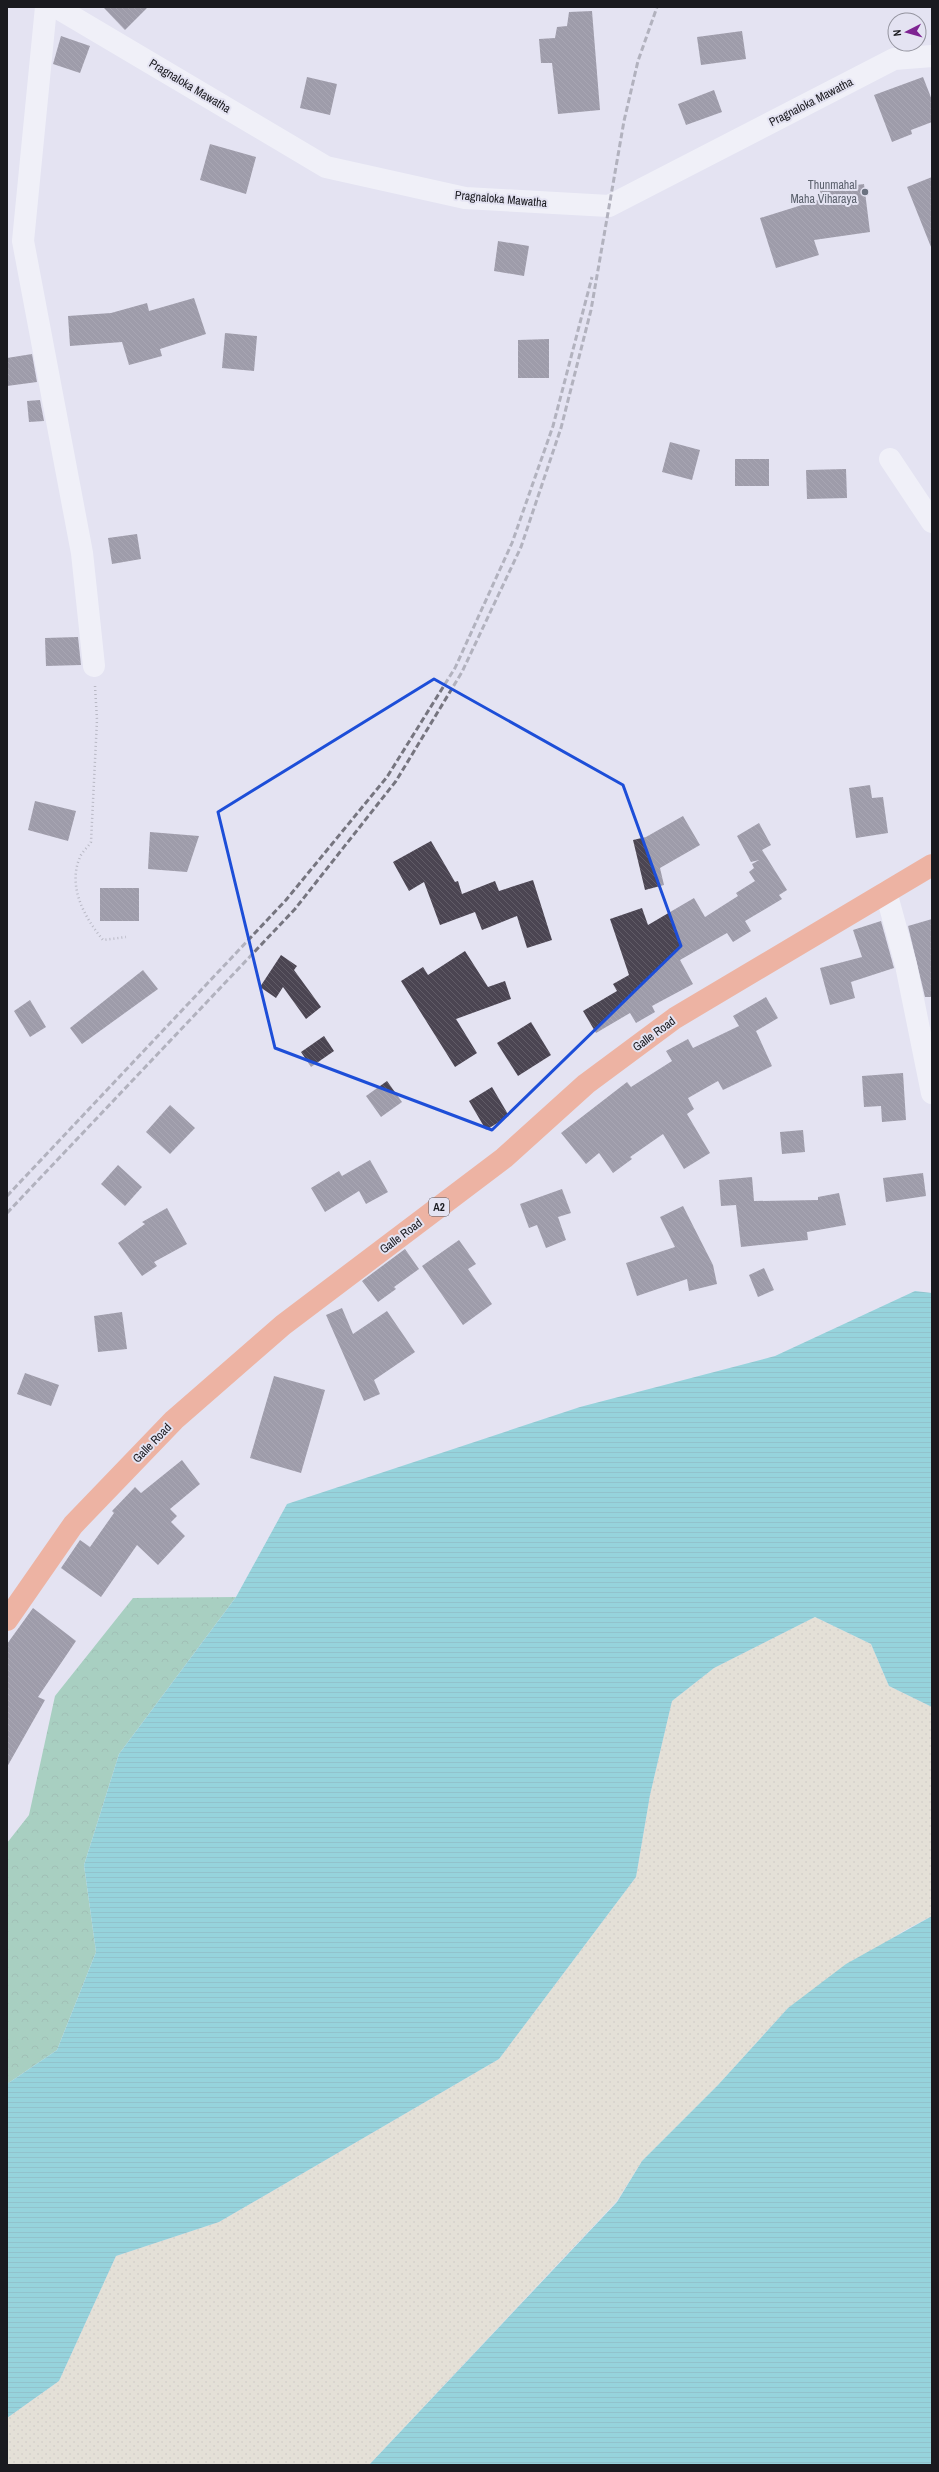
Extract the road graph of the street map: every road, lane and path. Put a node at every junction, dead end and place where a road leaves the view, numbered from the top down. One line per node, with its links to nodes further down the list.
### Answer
1 (46, 7): 6 (street)
2 (56, 7): 3 (street, Pragnaloka Mawatha)
3 (932, 56)
4 (890, 459): 5 (street)
5 (932, 522)
6 (94, 666): 9 (path)
7 (932, 865): 8 (highway, Galle Road / A2)
8 (886, 892): 10 (street); 11 (highway, Galle Road / A2)
9 (126, 937)
10 (932, 1093)
11 (7, 1620)

